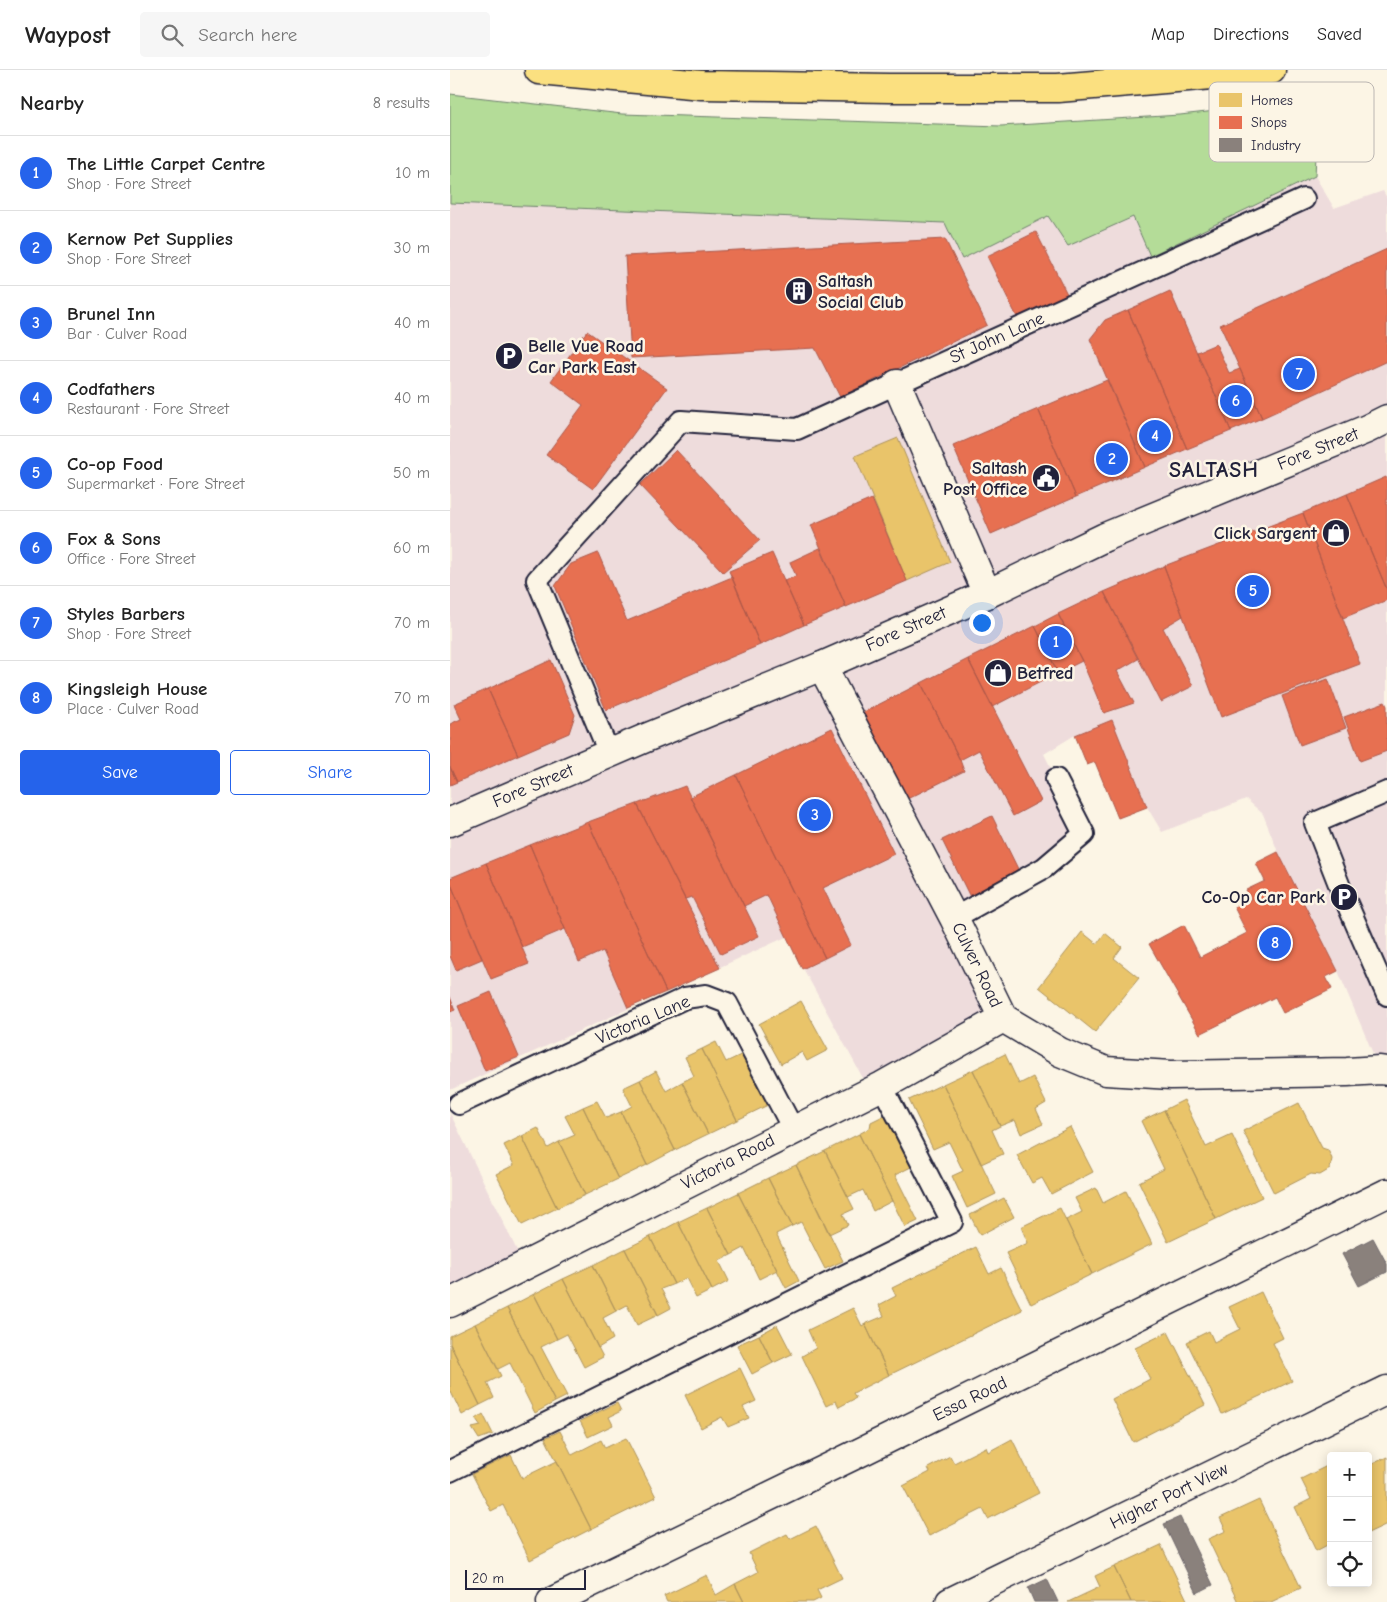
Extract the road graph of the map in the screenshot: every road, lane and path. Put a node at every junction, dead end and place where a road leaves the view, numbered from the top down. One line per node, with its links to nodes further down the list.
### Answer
1 (539, 70): 2 (highway)
2 (1271, 70)
3 (1304, 198): 4 (lane, St John Lane)
4 (897, 384): 6 (street); 8 (lane, St John Lane)
5 (1387, 419): 6 (street, Fore Street)
6 (987, 594): 7 (street, Fore Street)
7 (822, 666): 8 (street, Fore Street); 12 (street, Culver Road)
8 (609, 753): 11 (street, Fore Street)
9 (1056, 779): 12 (lane)
10 (1387, 792): 13 (lane)
11 (450, 822)
12 (954, 918): 14 (street, Culver Road)
13 (1387, 995)
14 (1003, 1018): 15 (street, Culver Road); 16 (street, Victoria Road)
15 (1387, 1071)
16 (882, 1086): 18 (street, Victoria Road); 22 (lane)
17 (459, 1104): 18 (lane, Victoria Lane)
18 (793, 1129): 20 (street, Victoria Road)
19 (1387, 1193): 23 (street, Essa Road)
20 (450, 1303)
21 (1387, 1390): 24 (street, Higher Port View)
22 (450, 1470)
23 (551, 1602)
24 (950, 1602)

